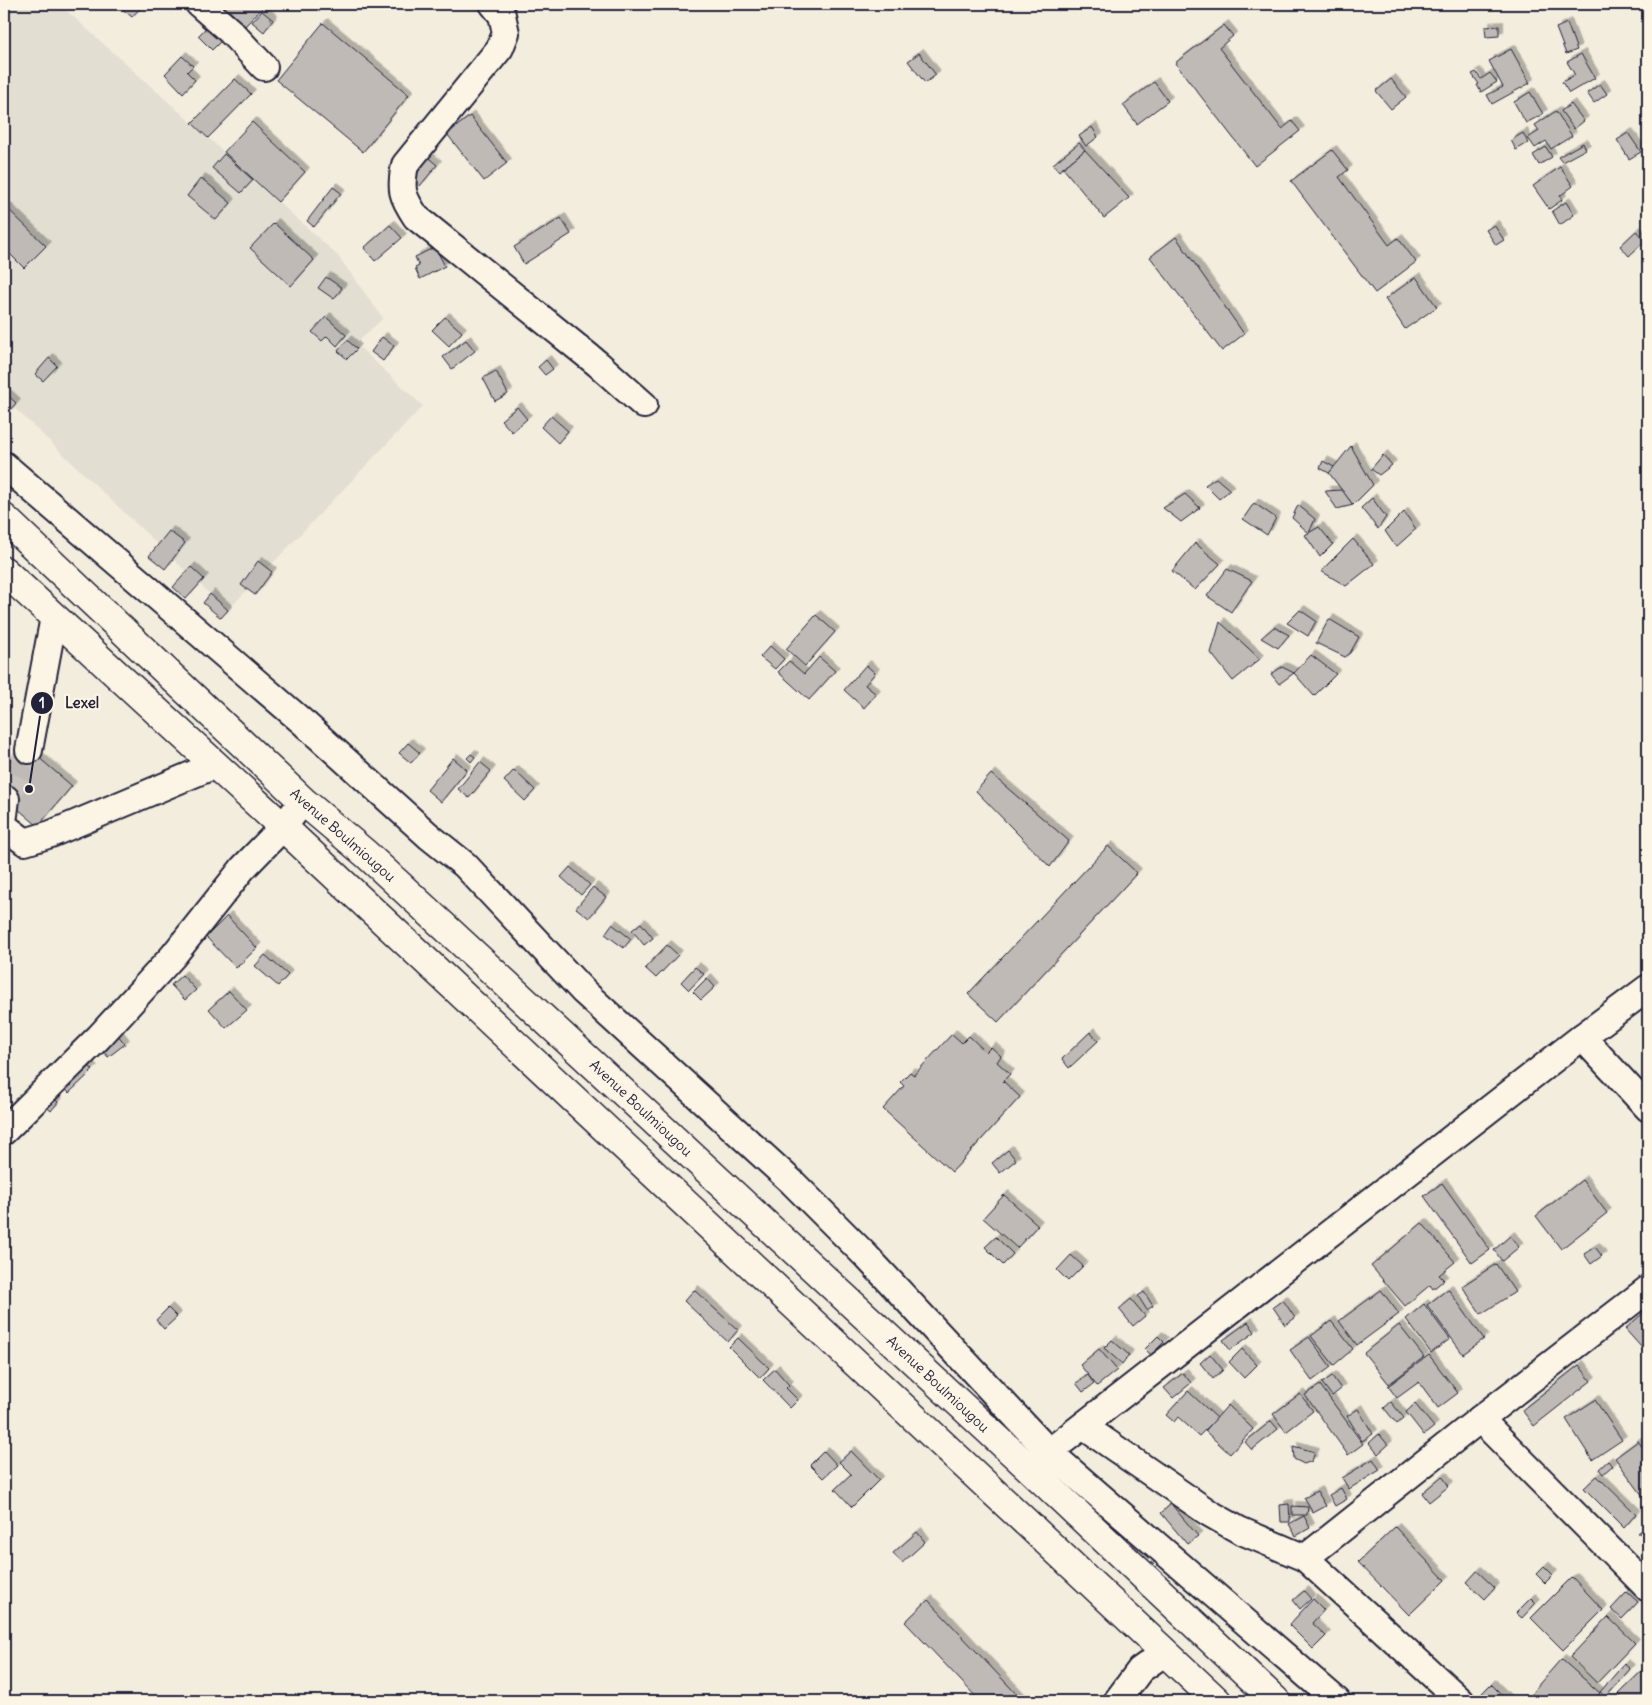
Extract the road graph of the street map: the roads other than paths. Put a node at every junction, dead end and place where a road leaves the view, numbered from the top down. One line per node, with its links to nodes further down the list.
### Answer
1 (199, 4): 3 (street)
2 (493, 4): 4 (street)
3 (264, 67)
4 (644, 405)
5 (4, 465): 21 (street)
6 (4, 518): 11 (highway, Avenue Boulmiougou)
7 (4, 571): 8 (highway)
8 (54, 617): 9 (street); 10 (highway)
9 (29, 750)
10 (215, 765): 12 (street); 13 (highway)
11 (303, 801): 13 (street); 21 (highway, Avenue Boulmiougou)
12 (4, 826)
13 (283, 827): 17 (street); 24 (highway)
14 (1648, 988): 15 (street)
15 (1582, 1037): 16 (street); 20 (street)
16 (1648, 1108)
17 (4, 1131)
18 (1648, 1289): 19 (street)
19 (1480, 1420): 22 (street); 23 (street)
20 (1083, 1426): 21 (street); 22 (street)
21 (1039, 1460): 27 (highway, Avenue Boulmiougou); 28 (street)
22 (1305, 1558): 29 (street)
23 (1648, 1588)
24 (1164, 1653): 25 (street); 26 (highway)
25 (1116, 1701)
26 (1217, 1701)
27 (1276, 1701)
28 (1338, 1701)
29 (1461, 1701)

